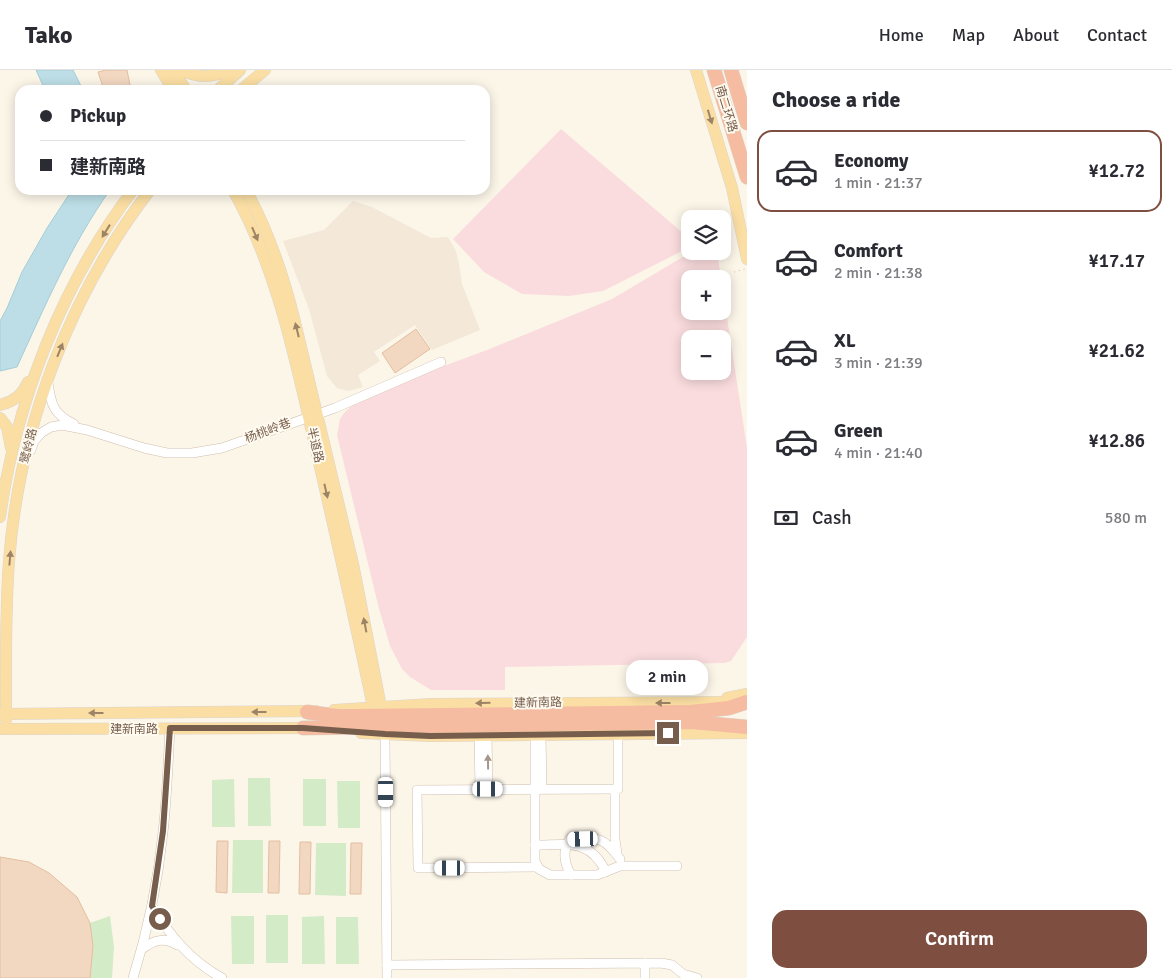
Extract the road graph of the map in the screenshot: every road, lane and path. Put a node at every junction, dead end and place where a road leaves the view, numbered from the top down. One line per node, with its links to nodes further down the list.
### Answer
1 (180, 70): 2 (main road)
2 (230, 70)
3 (240, 70): 12 (main road)
4 (264, 70): 13 (main road)
5 (696, 70): 22 (main road, one-way to 22)
6 (714, 70): 15 (highway, 南二环路)
7 (731, 70): 14 (highway, 南二环路)
8 (166, 72): 9 (street); 10 (main road); 11 (main road)
9 (166, 85)
10 (171, 85)
11 (180, 85)
12 (224, 85)
13 (250, 85)
14 (747, 123)
15 (747, 177)
16 (130, 195): 25 (main road, 鹭岭路, one-way to 25)
17 (146, 195): 21 (main road, 鹭岭路)
18 (148, 195): 21 (main road)
19 (236, 195): 29 (main road, 半道路, one-way to 29)
20 (248, 195): 29 (main road, 半道路, one-way to 20)
21 (142, 200): 27 (main road, 鹭岭路, one-way to 21)
22 (747, 259)
23 (747, 269): 24 (path)
24 (734, 272)
25 (41, 359): 28 (main road); 32 (main road, 鹭岭路)
26 (441, 362): 29 (street, 杨桃岭巷)
27 (48, 381): 31 (street); 33 (main road, 鹭岭路)
28 (0, 405)
29 (313, 415): 31 (street, 杨桃岭巷); 38 (main road, 半道路)
30 (0, 418): 32 (main road)
31 (87, 430): 33 (street)
32 (12, 456): 34 (main road, 鹭岭路)
33 (19, 488): 40 (main road, 鹭岭路, one-way to 33)
34 (0, 517)
35 (747, 694): 36 (main road)
36 (689, 702): 37 (main road, 建新南路); 38 (main road, 建新南路, one-way to 38)
37 (747, 702): 39 (highway)
38 (377, 707): 39 (main road, 建新南路)
39 (308, 712): 40 (main road, 建新南路, one-way to 40)
40 (3, 714): 44 (main road, 鹭岭路)
41 (170, 728): 42 (main road, 建新南路); 44 (main road, 建新南路); 62 (street)
42 (303, 728): 43 (highway); 47 (main road, 建新南路)
43 (747, 728)
44 (3, 729)
45 (702, 733): 46 (main road, 建新南路); 48 (main road, 建新南路); 51 (main road)
46 (747, 733)
47 (385, 734): 49 (main road, 建新南路); 66 (street)
48 (618, 734): 50 (main road, 建新南路); 54 (street)
49 (483, 735): 50 (main road, 建新南路); 52 (street)
50 (538, 735): 53 (street)
51 (747, 738)
52 (484, 789): 53 (street); 59 (street)
53 (538, 789): 54 (street); 55 (street)
54 (615, 789): 57 (street)
55 (535, 845): 56 (street); 59 (street)
56 (566, 845): 57 (street); 60 (street); 61 (street)
57 (623, 862): 58 (street); 60 (street)
58 (677, 866)
59 (538, 867): 61 (street)
60 (606, 872): 61 (street)
61 (571, 875)
62 (152, 906): 63 (street); 64 (street)
63 (180, 946): 64 (street); 69 (street)
64 (142, 949): 68 (street)
65 (645, 963): 66 (street); 67 (street); 71 (street)
66 (387, 965): 70 (street)
67 (676, 968): 72 (street); 73 (street)
68 (133, 978)
69 (222, 978)
70 (387, 978)
71 (645, 978)
72 (679, 978)
73 (697, 978)

